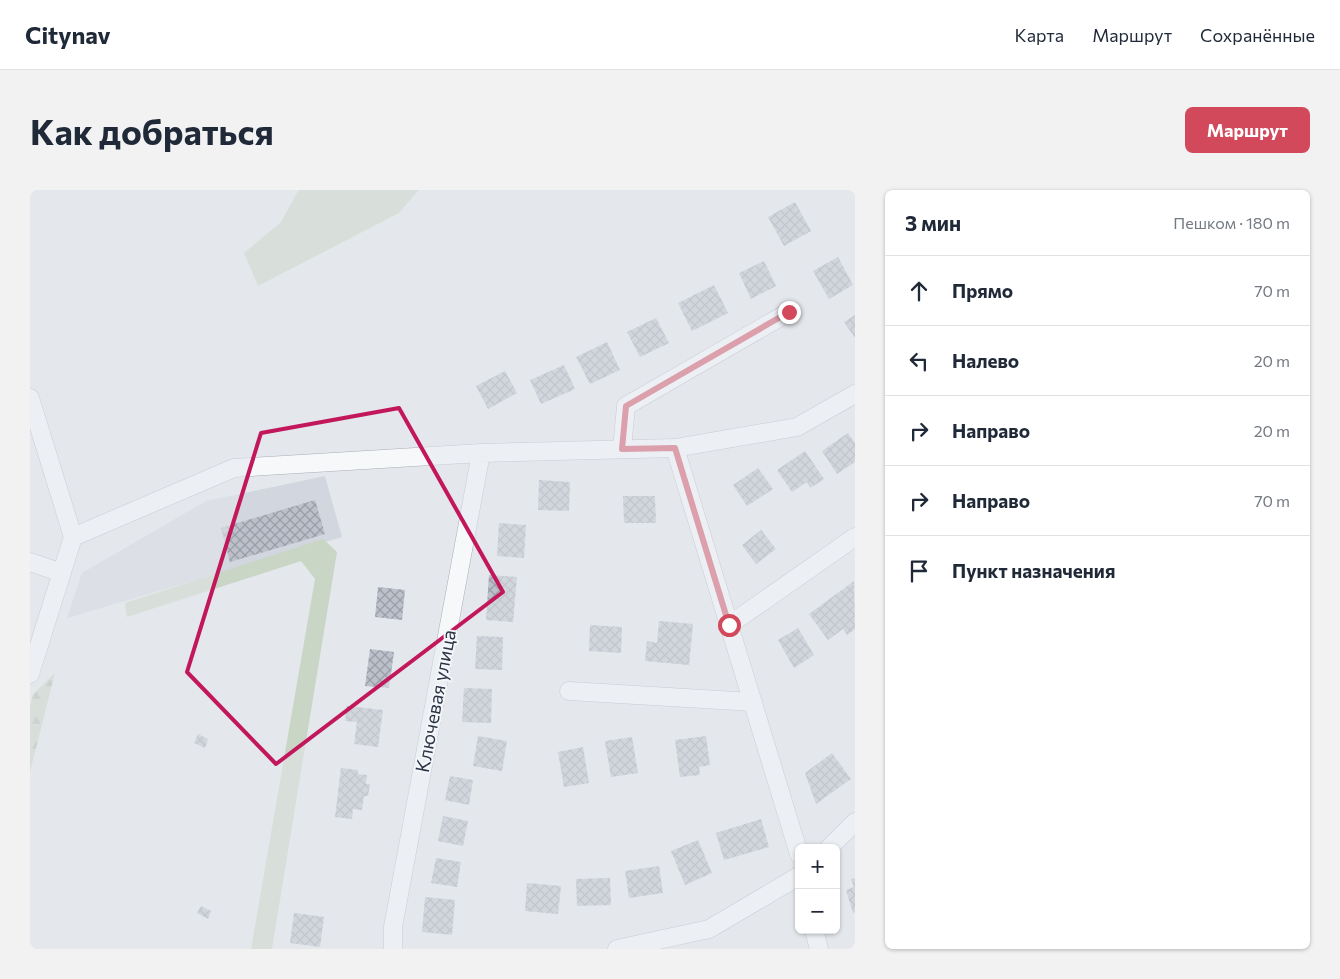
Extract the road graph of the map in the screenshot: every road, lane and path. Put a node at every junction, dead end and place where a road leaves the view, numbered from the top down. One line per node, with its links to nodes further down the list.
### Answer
1 (789, 312): 5 (street)
2 (855, 394): 4 (street)
3 (30, 398): 7 (street)
4 (675, 448): 5 (street); 11 (street)
5 (622, 449): 6 (street)
6 (481, 453): 7 (street); 20 (street, Ключевая улица)
7 (74, 537): 10 (street)
8 (855, 537): 11 (street)
9 (30, 562): 10 (street)
10 (62, 573): 12 (street)
11 (729, 625): 14 (street)
12 (30, 674)
13 (569, 691): 14 (street)
14 (753, 702): 16 (street)
15 (855, 822): 17 (street)
16 (796, 844)
17 (833, 844)
18 (795, 878): 21 (street)
19 (815, 934): 22 (street)
20 (393, 949)
21 (617, 949)
22 (819, 949)

